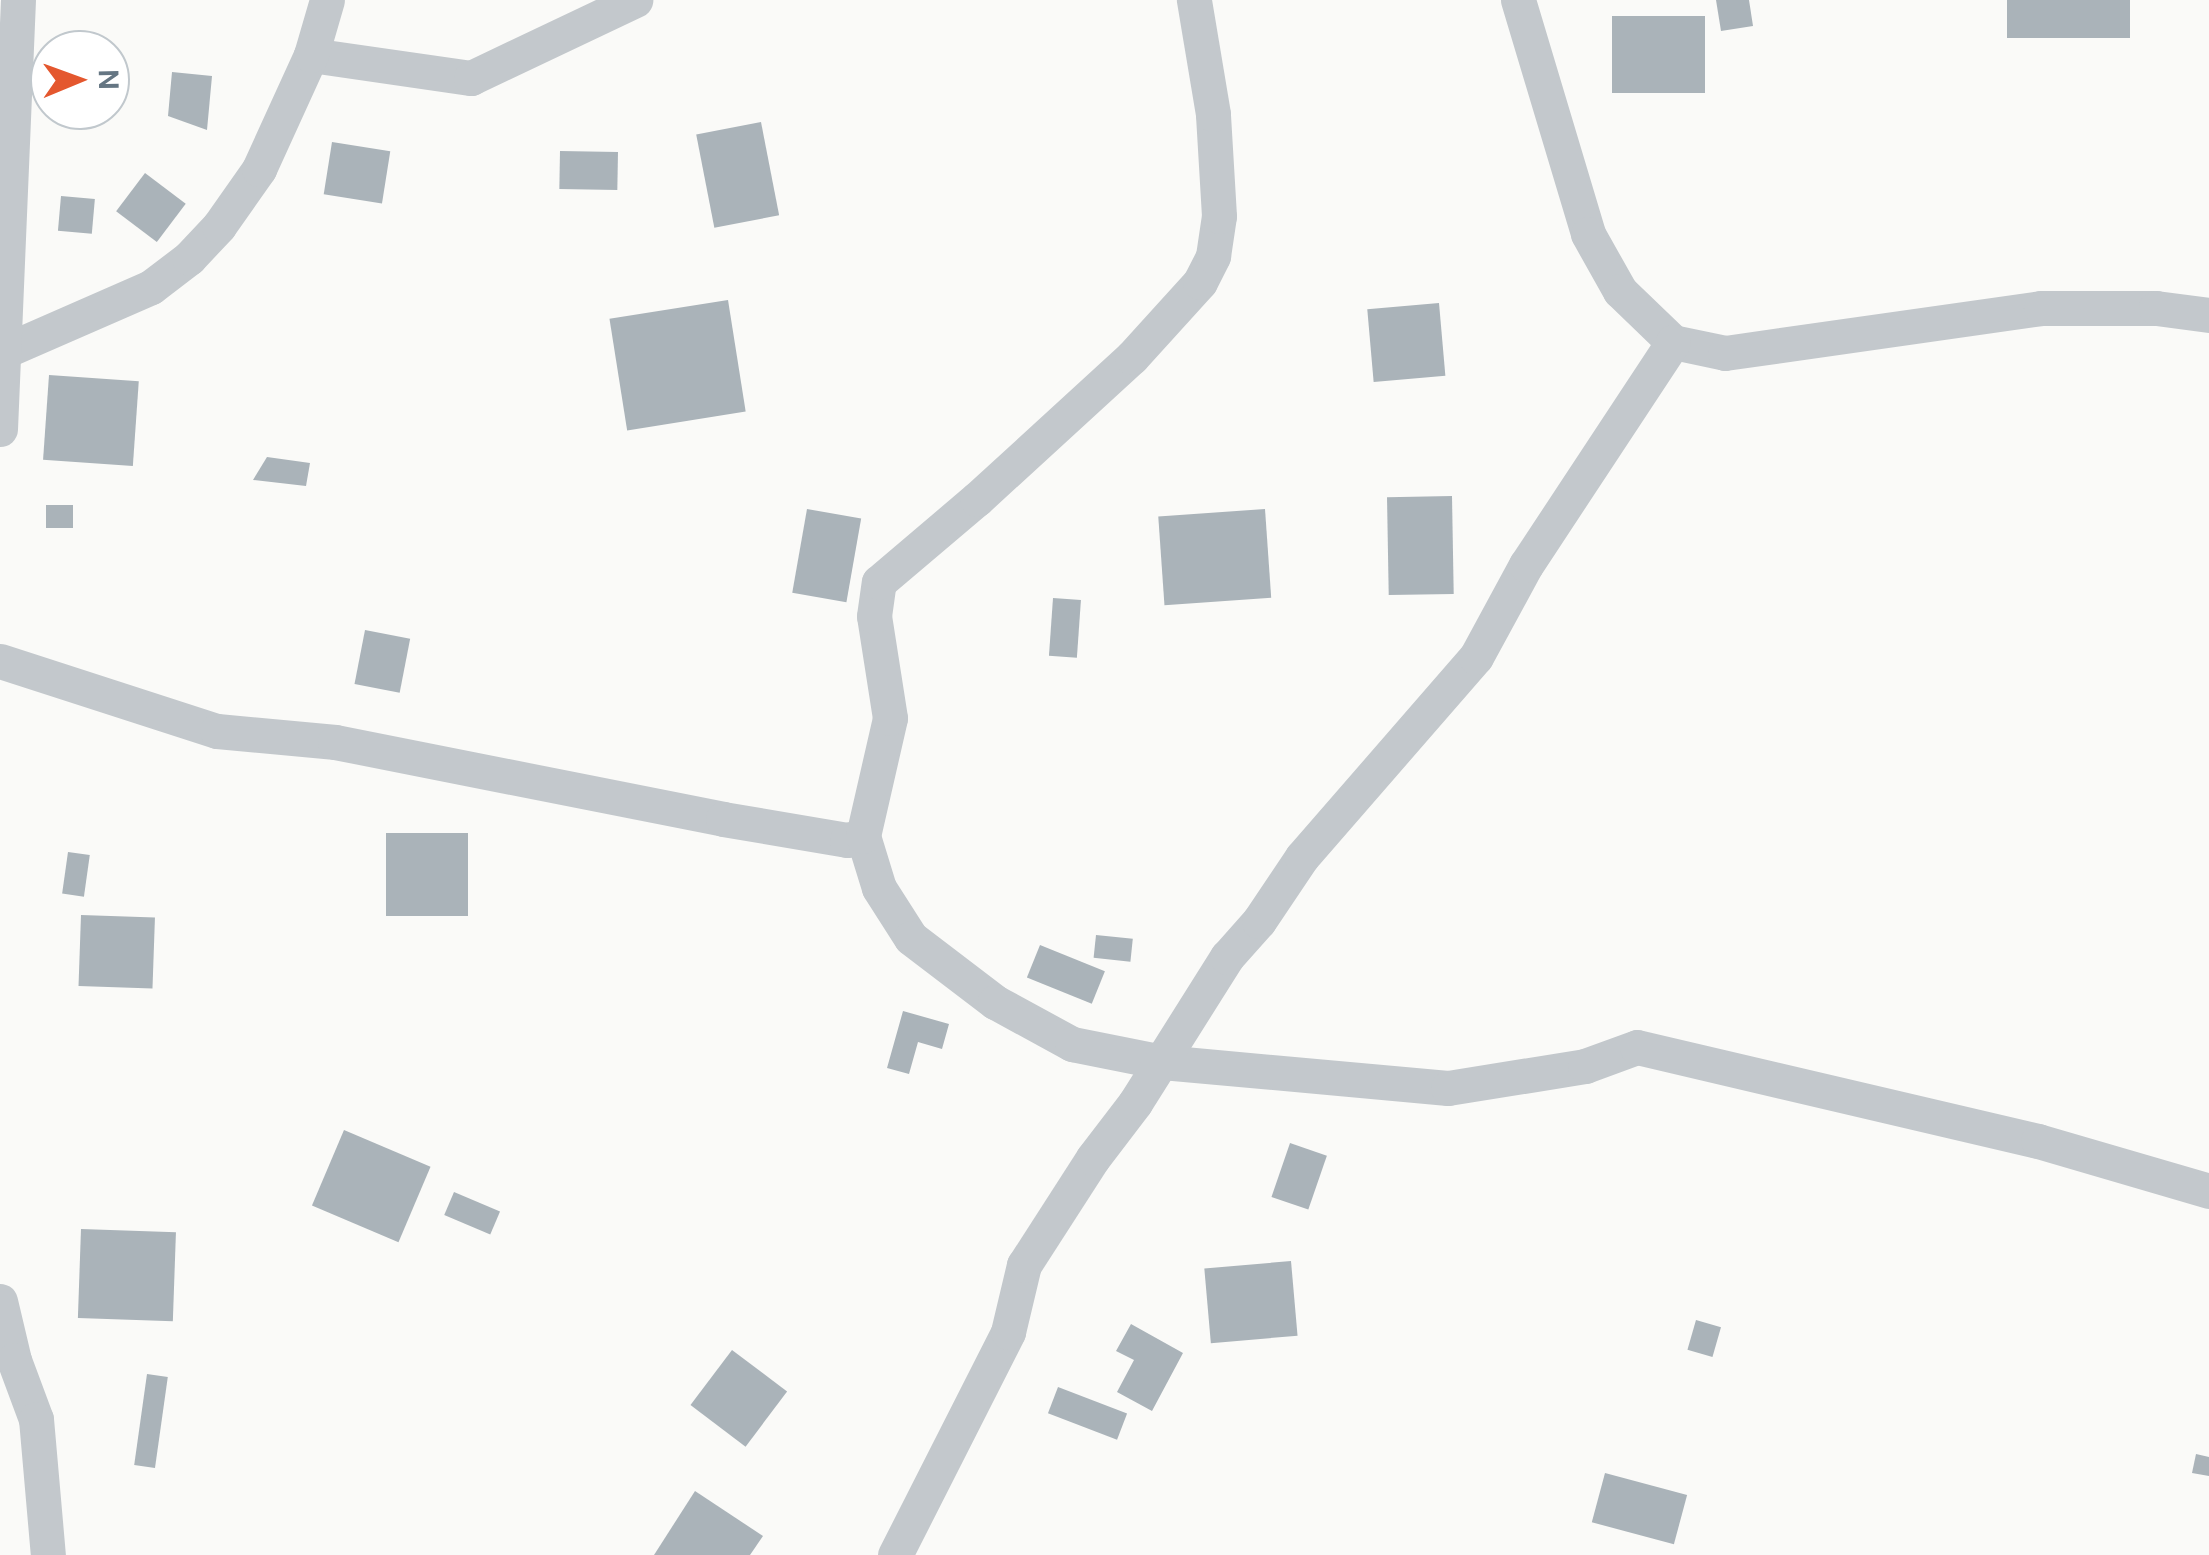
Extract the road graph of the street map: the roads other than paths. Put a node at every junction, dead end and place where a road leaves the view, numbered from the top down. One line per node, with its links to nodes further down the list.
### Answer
1 (18, 0): 9 (street)
2 (328, 0): 6 (street)
3 (635, 0): 6 (street)
4 (1194, 0): 12 (street)
5 (1518, 0): 8 (street)
6 (311, 55): 9 (street)
7 (2209, 316): 8 (street)
8 (1674, 342): 13 (street)
9 (7, 350): 10 (street)
10 (0, 429)
11 (0, 661): 12 (street)
12 (862, 836): 13 (street)
13 (1162, 1062): 14 (street); 18 (street)
14 (2209, 1191)
15 (0, 1301): 16 (street)
16 (15, 1409): 17 (street)
17 (48, 1555)
18 (896, 1555)

